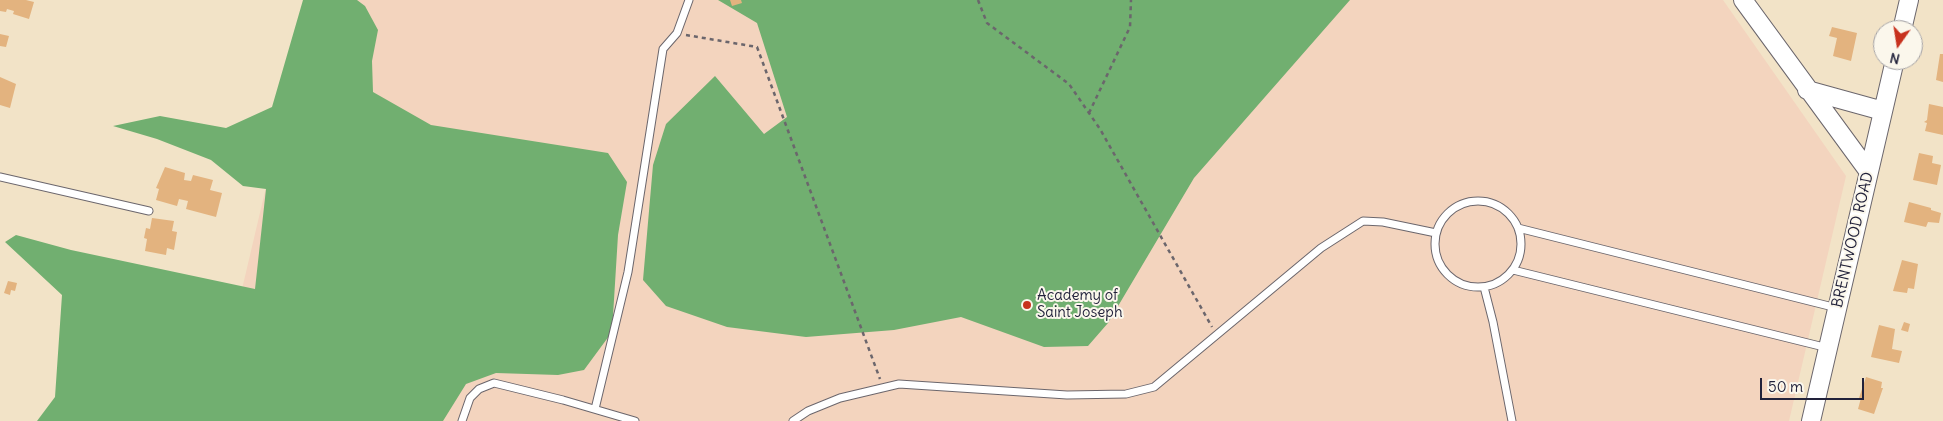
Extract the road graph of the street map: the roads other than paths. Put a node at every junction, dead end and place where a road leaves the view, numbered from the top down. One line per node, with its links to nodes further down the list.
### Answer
1 (689, 0): 17 (lane)
2 (1743, 0): 6 (street)
3 (1909, 0): 4 (street)
4 (1904, 20)
5 (1893, 70): 7 (street, BRENTWOOD ROAD)
6 (1807, 90): 7 (street); 8 (street)
7 (1883, 111): 8 (street, BRENTWOOD ROAD)
8 (1868, 172): 15 (street, BRENTWOOD ROAD)
9 (0, 177): 10 (lane)
10 (148, 211)
11 (1518, 228): 12 (lane); 13 (lane); 15 (lane)
12 (1436, 233): 14 (lane); 20 (lane)
13 (1513, 270): 14 (lane); 16 (lane)
14 (1484, 287): 21 (lane)
15 (1837, 308): 16 (street, BRENTWOOD ROAD)
16 (1828, 348): 22 (street, BRENTWOOD ROAD)
17 (595, 409): 18 (lane); 19 (lane)
18 (462, 421)
19 (635, 421)
20 (793, 421)
21 (1512, 421)
22 (1811, 421)

